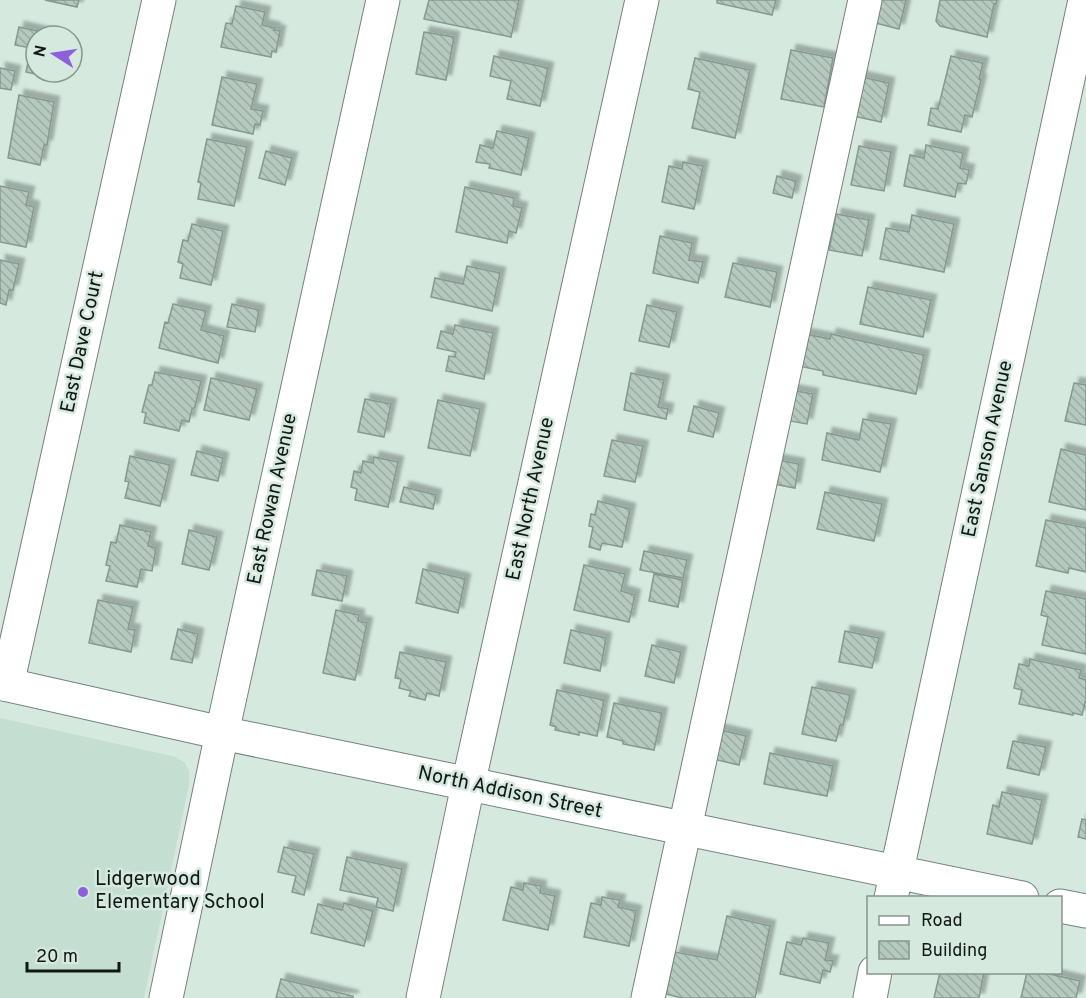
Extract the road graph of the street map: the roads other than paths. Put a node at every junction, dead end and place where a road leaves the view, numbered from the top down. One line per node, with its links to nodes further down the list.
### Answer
1 (159, 0): 6 (street, East Dave Court)
2 (383, 0): 7 (street, East Rowan Avenue)
3 (642, 0): 8 (street, East North Avenue)
4 (865, 0): 9 (street)
5 (1086, 0): 10 (street, East Sanson Avenue)
6 (4, 684): 7 (street, North Addison Street)
7 (222, 733): 8 (street, North Addison Street); 15 (street, East Rowan Avenue)
8 (468, 785): 9 (street, North Addison Street); 16 (street, East North Avenue)
9 (684, 829): 10 (street, North Addison Street); 17 (street)
10 (894, 884): 11 (street, North Addison Street)
11 (1012, 896)
12 (1062, 906): 13 (street)
13 (1086, 911)
14 (875, 974): 18 (street)
15 (166, 998)
16 (423, 998)
17 (648, 998)
18 (870, 998)

